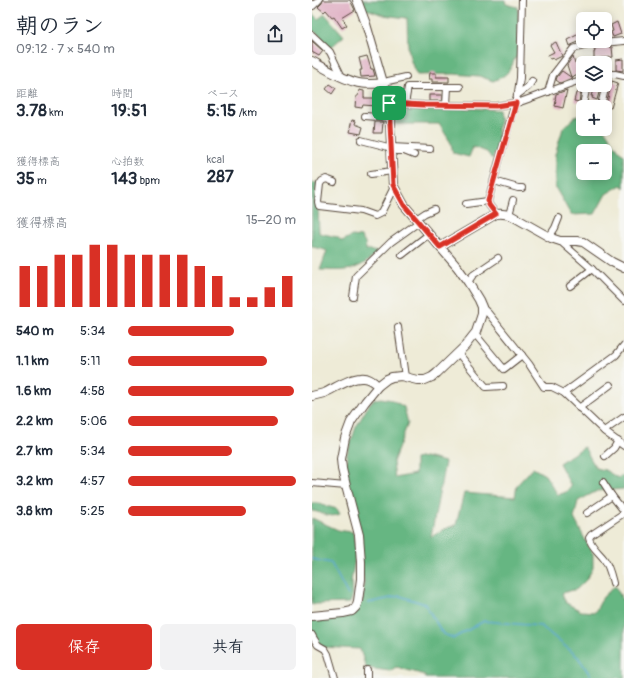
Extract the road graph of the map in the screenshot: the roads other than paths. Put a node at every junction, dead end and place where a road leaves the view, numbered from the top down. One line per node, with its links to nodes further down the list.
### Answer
1 (319, 0): 4 (street)
2 (357, 0): 14 (street)
3 (522, 0): 18 (street)
4 (312, 4)
5 (312, 35): 10 (street)
6 (624, 41): 17 (street)
7 (312, 61): 10 (street)
8 (612, 74): 9 (street)
9 (624, 76)
10 (342, 77): 14 (street)
11 (406, 77): 14 (street)
12 (532, 81): 18 (street)
13 (576, 82): 17 (street)
14 (384, 83): 19 (street)
15 (447, 87): 16 (street); 21 (street); 22 (street)
16 (460, 87)
17 (548, 92): 20 (street)
18 (517, 95): 20 (street)
19 (389, 103): 21 (street); 24 (street)
20 (516, 103): 22 (street); 31 (street)
21 (405, 104): 22 (street)
22 (446, 105)
23 (365, 116): 24 (street)
24 (390, 118): 26 (street)
25 (361, 140): 26 (street)
26 (392, 149): 27 (street); 28 (street); 29 (street)
27 (430, 149)
28 (414, 155)
29 (392, 171): 30 (street); 33 (street)
30 (372, 174)
31 (494, 181): 34 (street); 36 (street)
32 (334, 182): 33 (street)
33 (394, 187): 42 (street)
34 (522, 188)
35 (513, 200): 40 (street)
36 (488, 201): 37 (street); 39 (street)
37 (466, 204)
38 (434, 209): 42 (street)
39 (496, 214): 40 (street); 46 (street)
40 (509, 215): 44 (street)
41 (559, 218): 44 (street)
42 (418, 220): 43 (street); 53 (street)
43 (429, 234): 46 (street); 47 (street)
44 (549, 237): 45 (street)
45 (560, 241): 49 (street); 50 (street)
46 (440, 247): 51 (street)
47 (402, 255)
48 (498, 258): 51 (street)
49 (624, 268)
50 (592, 269): 52 (street); 54 (street)
51 (468, 282): 55 (street)
52 (570, 286)
53 (353, 297)
54 (624, 301)
55 (482, 307): 57 (street); 60 (street)
56 (398, 327): 61 (street)
57 (475, 334): 59 (street); 60 (street)
58 (624, 345): 65 (street)
59 (458, 353): 61 (street); 63 (street)
60 (522, 355): 65 (street)
61 (405, 377): 62 (street)
62 (378, 386): 66 (street); 75 (street)
63 (503, 386)
64 (610, 386): 67 (street)
65 (564, 393): 67 (street)
66 (312, 396)
67 (579, 408): 69 (street)
68 (624, 417): 69 (street)
69 (604, 431): 70 (street)
70 (618, 441): 71 (street); 72 (street)
71 (624, 446)
72 (605, 456)
73 (603, 482): 76 (street)
74 (312, 483): 75 (street)
75 (346, 486): 80 (street)
76 (612, 496): 77 (street); 78 (street)
77 (624, 512): 79 (street)
78 (587, 513)
79 (614, 583)
80 (312, 616)
81 (312, 635): 83 (street)
82 (367, 670): 84 (street)
83 (335, 678)
84 (367, 678)

